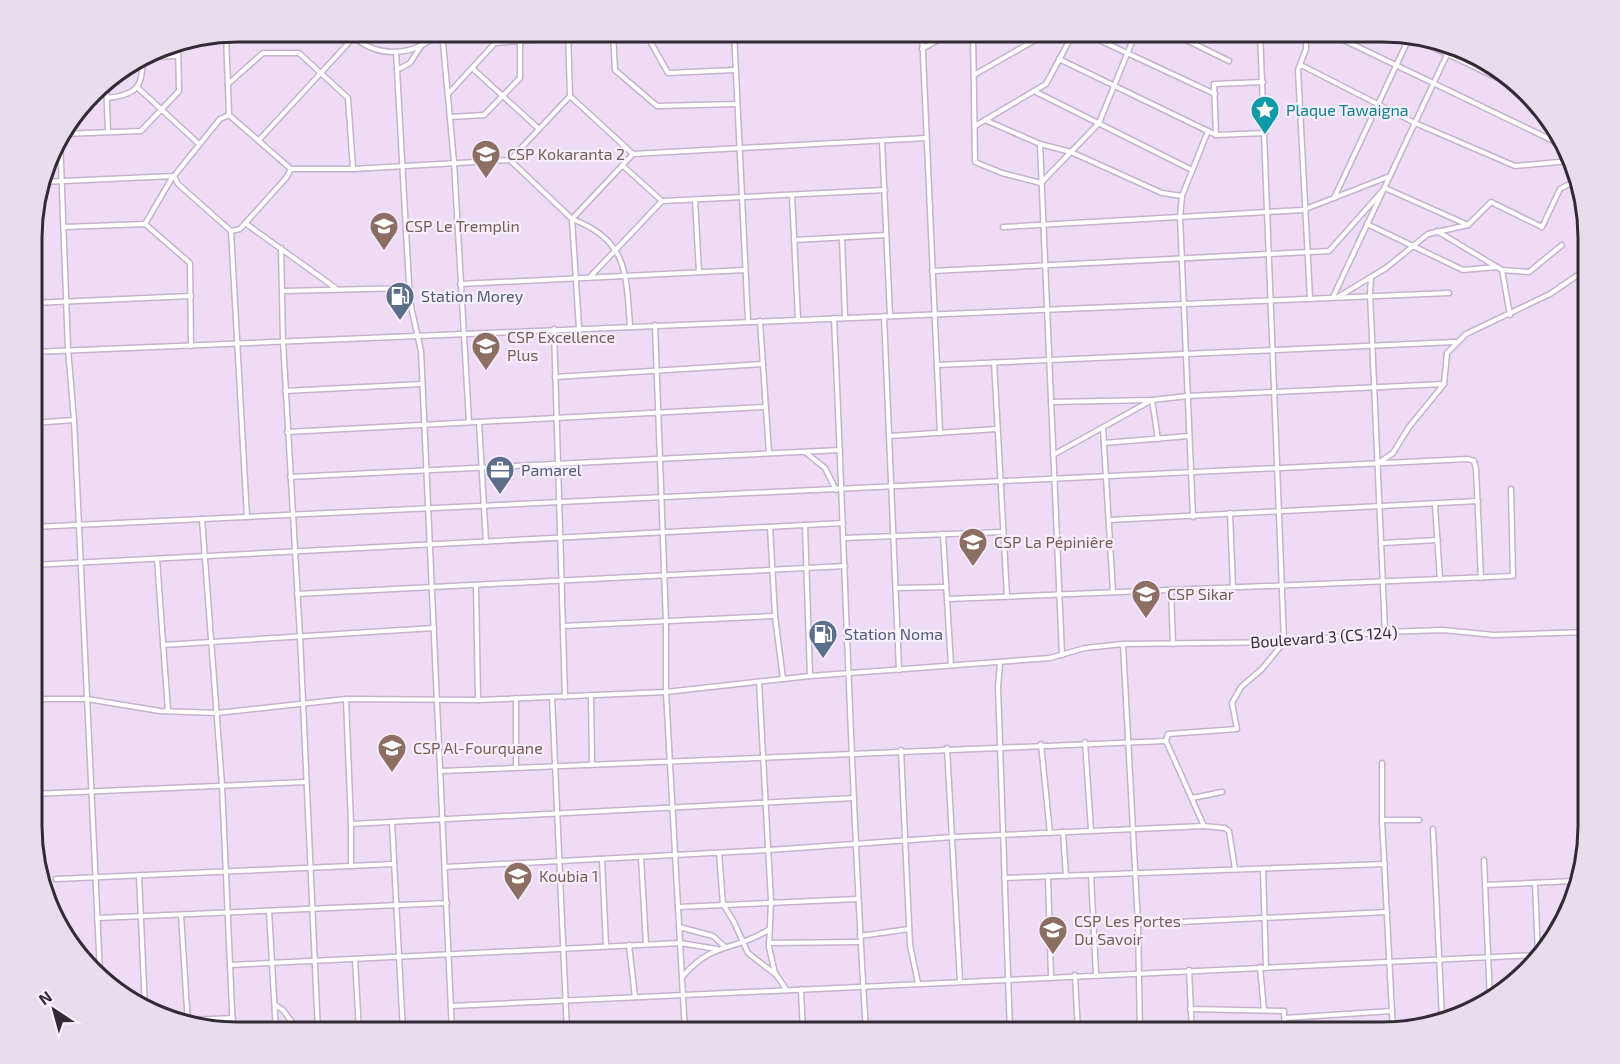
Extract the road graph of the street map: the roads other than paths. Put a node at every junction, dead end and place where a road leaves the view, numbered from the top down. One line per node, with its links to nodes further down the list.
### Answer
1 (350, 42): 41 (street)
2 (362, 42): 27 (street)
3 (426, 42): 24 (street)
4 (441, 42): 50 (street)
5 (508, 42): 37 (street)
6 (520, 42): 52 (street)
7 (568, 42): 53 (street)
8 (614, 42): 55 (street)
9 (651, 42): 39 (street)
10 (734, 42): 39 (street)
11 (922, 42): 25 (street)
12 (933, 42): 25 (street)
13 (973, 42): 42 (street)
14 (1031, 42): 42 (street)
15 (1068, 42): 32 (street)
16 (1103, 42): 28 (street)
17 (1132, 42): 28 (street)
18 (1190, 42): 33 (street)
19 (1261, 42): 43 (street)
20 (1306, 42): 34 (street)
21 (1348, 42): 35 (street)
22 (226, 43): 44 (street)
23 (1406, 44): 35 (street)
24 (421, 46): 27 (street); 38 (street)
25 (922, 48): 70 (street)
26 (178, 52): 30 (street)
27 (396, 52): 38 (street)
28 (1127, 53): 46 (street); 51 (street)
29 (1448, 54): 40 (street); 45 (street)
30 (178, 56): 31 (street); 57 (street)
31 (164, 57)
32 (1059, 59): 46 (street); 48 (street)
33 (1229, 61)
34 (1301, 65): 56 (street); 102 (street)
35 (1396, 65): 45 (street); 56 (street)
36 (143, 67): 47 (street)
37 (472, 68): 50 (street); 52 (street)
38 (397, 70): 84 (street)
39 (735, 70): 55 (street)
40 (1487, 73)
41 (322, 74): 44 (street); 71 (street); 86 (street)
42 (973, 76): 63 (street)
43 (1263, 82): 51 (street); 67 (street)
44 (228, 84): 58 (street)
45 (1434, 84): 62 (street); 72 (street)
46 (1114, 86): 61 (street); 65 (street)
47 (137, 87): 54 (street); 57 (street)
48 (1034, 91): 60 (street); 61 (street)
49 (107, 93): 54 (street)
50 (448, 94): 59 (street)
51 (1215, 94): 69 (street)
52 (503, 96): 59 (street); 64 (street)
53 (570, 96): 64 (street); 79 (street)
54 (107, 98): 66 (street)
55 (737, 104): 76 (street)
56 (1377, 104): 62 (street); 99 (street)
57 (161, 110): 66 (street); 74 (street)
58 (229, 115): 71 (street); 74 (street)
59 (450, 117): 81 (street)
60 (985, 120): 63 (street); 75 (street)
61 (1099, 123): 77 (street); 87 (street)
62 (1415, 123): 82 (street); 89 (street)
63 (975, 126): 92 (street)
64 (539, 129): 80 (street)
65 (1209, 131): 69 (street); 87 (street)
66 (108, 132): 68 (street)
67 (1265, 133): 69 (street); 103 (street)
68 (72, 134)
69 (1216, 135)
70 (926, 138): 73 (street); 128 (street)
71 (259, 140): 85 (street)
72 (1552, 140)
73 (882, 141): 76 (street); 95 (street)
74 (199, 144): 88 (street)
75 (1040, 144): 77 (street); 92 (street)
76 (739, 149): 79 (street); 98 (street)
77 (1071, 152): 92 (street); 97 (street)
78 (62, 153): 90 (street)
79 (633, 154): 83 (street)
80 (510, 160): 81 (street); 105 (street)
81 (454, 162): 84 (street); 135 (street)
82 (1562, 162)
83 (622, 165): 101 (street); 105 (street)
84 (401, 167): 86 (street); 136 (street)
85 (291, 169): 86 (street); 106 (street)
86 (353, 169)
87 (1192, 171): 97 (street)
88 (174, 176): 90 (street); 107 (street); 113 (street)
89 (1390, 176): 94 (street); 99 (street)
90 (63, 181): 91 (street); 111 (street)
91 (50, 182)
92 (1041, 183): 109 (street)
93 (1570, 184): 110 (street)
94 (1385, 188): 108 (street); 110 (street); 122 (street)
95 (885, 190): 96 (street); 115 (street)
96 (792, 195): 98 (street); 117 (street)
97 (1182, 196): 104 (street)
98 (742, 197): 100 (street); 127 (street)
99 (1334, 198): 102 (street)
100 (694, 200): 101 (street); 129 (street)
101 (662, 201): 121 (street)
102 (1303, 210): 103 (street); 122 (street)
103 (1268, 212): 104 (street); 123 (street)
104 (1180, 217): 109 (street); 124 (street)
105 (572, 219): 121 (street); 133 (street)
106 (245, 223): 113 (street); 120 (street)
107 (145, 224): 111 (street); 140 (street)
108 (1367, 224): 119 (street); 142 (street)
109 (1043, 225): 112 (street); 125 (street)
110 (1468, 225): 114 (street)
111 (65, 227): 145 (street)
112 (1002, 227)
113 (231, 231): 166 (street)
114 (1436, 231): 119 (street); 126 (street)
115 (887, 235): 116 (street); 150 (street)
116 (842, 238): 117 (street); 153 (street)
117 (794, 240): 155 (street)
118 (1562, 244): 126 (street)
119 (1413, 246): 126 (street); 134 (street)
120 (281, 248): 137 (street); 138 (street)
121 (615, 250): 130 (street); 132 (street)
122 (1307, 252): 123 (street); 143 (street)
123 (1270, 254): 124 (street); 144 (street)
124 (1182, 258): 125 (street); 147 (street)
125 (1045, 265): 128 (street); 148 (street)
126 (1500, 269): 151 (street)
127 (745, 270): 129 (street); 156 (street)
128 (932, 270): 149 (street)
129 (699, 272): 130 (street)
130 (626, 275): 132 (street); 159 (street)
131 (1578, 275): 151 (street)
132 (590, 277): 133 (street)
133 (576, 278): 135 (street); 160 (street)
134 (1371, 278): 141 (street); 142 (street)
135 (460, 284): 162 (street)
136 (409, 288): 137 (street); 163 (street)
137 (337, 290): 138 (street)
138 (282, 291): 164 (street)
139 (1449, 293): 141 (street)
140 (191, 296): 145 (street); 167 (street)
141 (1370, 296): 142 (street); 168 (street)
142 (1335, 297): 143 (street)
143 (1310, 298): 144 (street)
144 (1272, 300): 147 (street); 170 (street)
145 (67, 302): 146 (street); 169 (street)
146 (42, 303)
147 (1184, 304): 148 (street); 172 (street)
148 (1047, 309): 149 (street); 173 (street)
149 (934, 314): 150 (street); 176 (street)
150 (890, 315): 152 (street)
151 (1510, 315): 165 (street)
152 (884, 316): 153 (street); 199 (street)
153 (845, 317): 154 (street)
154 (834, 318): 155 (street); 203 (street)
155 (798, 319): 157 (street)
156 (748, 320): 157 (street); 158 (street)
157 (760, 321): 175 (street)
158 (655, 325): 159 (street); 177 (street)
159 (630, 326): 160 (street)
160 (579, 328): 161 (street)
161 (554, 329): 162 (street); 178 (street)
162 (463, 333): 163 (street); 192 (street)
163 (418, 334): 164 (street); 179 (street)
164 (283, 341): 166 (street); 182 (street)
165 (1455, 342): 168 (street); 180 (street)
166 (237, 344): 167 (street); 231 (street)
167 (191, 346): 169 (street)
168 (1373, 346): 170 (street); 181 (street)
169 (68, 350): 171 (street); 190 (street)
170 (1274, 350): 172 (street); 183 (street)
171 (42, 351)
172 (1186, 354): 173 (street); 184 (street)
173 (1049, 360): 174 (street); 186 (street)
174 (994, 362): 176 (street); 196 (street)
175 (763, 364): 177 (street); 187 (street)
176 (937, 365): 198 (street)
177 (657, 371): 178 (street); 188 (street)
178 (555, 377): 189 (street)
179 (423, 384): 182 (street); 194 (street)
180 (1444, 384): 181 (street); 209 (street)
181 (1376, 387): 183 (street); 209 (street)
182 (285, 391): 197 (street)
183 (1275, 392): 184 (street); 212 (street)
184 (1188, 396): 185 (street); 200 (street)
185 (1152, 400): 186 (street); 195 (street); 201 (street)
186 (1051, 402): 206 (street)
187 (766, 407): 188 (street); 205 (street)
188 (658, 412): 189 (street); 207 (street)
189 (556, 418): 193 (street); 208 (street)
190 (74, 420): 191 (street); 236 (street)
191 (42, 422)
192 (469, 422): 193 (street); 194 (street)
193 (479, 422): 210 (street)
194 (424, 425): 197 (street); 211 (street)
195 (1103, 428): 202 (street); 206 (street)
196 (997, 429): 198 (street); 217 (street)
197 (287, 432): 214 (street)
198 (940, 433): 199 (street)
199 (889, 436): 218 (street)
200 (1189, 436): 201 (street); 213 (street)
201 (1158, 438): 202 (street)
202 (1104, 443): 215 (street)
203 (840, 450): 204 (street); 220 (street)
204 (804, 451): 205 (street); 220 (street)
205 (769, 453): 207 (street)
206 (1053, 455): 216 (street)
207 (660, 458): 208 (street); 221 (street)
208 (558, 462): 210 (street); 223 (street)
209 (1379, 463): 212 (street); 222 (street); 226 (street)
210 (481, 466): 211 (street); 225 (street)
211 (427, 468): 214 (street); 227 (street)
212 (1278, 468): 213 (street); 228 (street)
213 (1191, 472): 215 (street); 232 (street)
214 (290, 477): 230 (street)
215 (1106, 477): 216 (street); 234 (street)
216 (1054, 480): 217 (street); 272 (street)
217 (1000, 482): 218 (street); 240 (street)
218 (892, 487): 220 (street); 243 (street)
219 (1510, 489): 259 (street)
220 (839, 490): 221 (street); 235 (street)
221 (661, 498): 223 (street); 241 (street)
222 (1478, 501): 224 (street); 259 (street)
223 (559, 503): 225 (street); 244 (street)
224 (1435, 505): 226 (street); 246 (street)
225 (484, 506): 227 (street); 247 (street)
226 (1381, 507): 228 (street); 248 (street)
227 (429, 509): 230 (street); 249 (street)
228 (1280, 510): 229 (street); 264 (street)
229 (1230, 513): 232 (street); 267 (street)
230 (292, 515): 231 (street); 250 (street)
231 (247, 517): 233 (street)
232 (1193, 517): 234 (street)
233 (202, 519): 236 (street); 251 (street)
234 (1109, 520): 270 (street)
235 (843, 523): 237 (street); 245 (street)
236 (79, 525): 238 (street); 253 (street)
237 (805, 525): 239 (street); 256 (street)
238 (42, 527)
239 (770, 527): 241 (street); 257 (street)
240 (1003, 532): 242 (street); 273 (street)
241 (663, 533): 244 (street); 258 (street)
242 (943, 534): 243 (street); 266 (street)
243 (894, 536): 245 (street); 268 (street)
244 (560, 538): 247 (street); 261 (street)
245 (844, 538): 255 (street)
246 (1437, 540): 248 (street); 260 (street)
247 (486, 542): 249 (street)
248 (1383, 543): 262 (street)
249 (430, 545): 250 (street); 265 (street)
250 (294, 552): 251 (street); 271 (street)
251 (205, 556): 252 (street); 282 (street)
252 (157, 559): 253 (street); 286 (street)
253 (81, 563): 254 (street); 301 (street)
254 (42, 565)
255 (845, 566): 256 (street); 291 (street)
256 (807, 568): 257 (street); 292 (street)
257 (772, 570): 258 (street); 275 (street)
258 (664, 575): 261 (street); 276 (street)
259 (1481, 578): 260 (street)
260 (1440, 579): 262 (street)
261 (561, 580): 263 (street); 277 (street)
262 (1384, 581): 264 (street); 279 (street)
263 (476, 585): 265 (street); 304 (street)
264 (1283, 585): 267 (street); 283 (street)
265 (432, 587): 271 (street); 278 (street)
266 (947, 587): 268 (street); 274 (street)
267 (1233, 587): 269 (street)
268 (896, 588): 290 (street)
269 (1171, 590): 270 (street); 285 (street)
270 (1113, 592): 272 (street)
271 (297, 594): 281 (street)
272 (1059, 594): 273 (street); 287 (street)
273 (1007, 596): 274 (street)
274 (948, 598): 289 (street)
275 (775, 616): 276 (street); 293 (street)
276 (666, 622): 277 (street); 295 (street)
277 (562, 626): 298 (street)
278 (434, 628): 281 (street); 303 (street)
279 (1385, 632): 280 (street, Boulevard 3 (CS 124)); 283 (street, Boulevard 3 (CS 124))
280 (1578, 632)
281 (300, 636): 282 (street); 305 (street)
282 (211, 642): 286 (street); 307 (street)
283 (1284, 642): 285 (street, Boulevard 3 (CS 124)); 309 (street)
284 (1123, 644): 285 (street, Boulevard 3 (CS 124)); 287 (street, Boulevard 3 (CS 124)); 308 (street)
285 (1173, 644)
286 (163, 645): 306 (street)
287 (1062, 655): 288 (street, Boulevard 3 (CS 124))
288 (1000, 663): 289 (street, Boulevard 3 (CS 124)); 312 (street)
289 (951, 665): 290 (street, Boulevard 3 (CS 124))
290 (899, 670): 291 (street, Boulevard 3 (CS 124))
291 (850, 672): 292 (street, Boulevard 3 (CS 124)); 315 (street)
292 (810, 676): 293 (street, Boulevard 3 (CS 124))
293 (783, 679): 294 (street, Boulevard 3 (CS 124))
294 (759, 682): 295 (street, Boulevard 3 (CS 124)); 316 (street)
295 (666, 692): 296 (street, Boulevard 3 (CS 124)); 317 (street)
296 (591, 695): 298 (street, Boulevard 3 (CS 124)); 319 (street)
297 (552, 697): 298 (street, Boulevard 3 (CS 124)); 299 (street, Boulevard 3 (CS 124)); 320 (street)
298 (564, 697)
299 (516, 698): 304 (street, Boulevard 3 (CS 124)); 321 (street)
300 (42, 699): 301 (street, Boulevard 3 (CS 124))
301 (87, 699): 306 (street, Boulevard 3 (CS 124)); 325 (street)
302 (346, 699): 303 (street, Boulevard 3 (CS 124)); 305 (street, Boulevard 3 (CS 124)); 337 (street)
303 (439, 699): 304 (street, Boulevard 3 (CS 124)); 322 (street)
304 (478, 700)
305 (303, 703): 307 (street, Boulevard 3 (CS 124)); 323 (street)
306 (168, 711): 307 (street, Boulevard 3 (CS 124))
307 (217, 713): 324 (street)
308 (1130, 741): 309 (street); 310 (street); 339 (street)
309 (1166, 741): 329 (street)
310 (1085, 742): 311 (street); 341 (street)
311 (1041, 744): 312 (street); 343 (street)
312 (1000, 746): 313 (street); 344 (street)
313 (947, 748): 314 (street); 345 (street)
314 (901, 750): 315 (street); 346 (street)
315 (853, 752): 316 (street); 328 (street)
316 (763, 756): 317 (street); 330 (street)
317 (670, 760): 319 (street); 331 (street)
318 (1382, 763): 334 (street)
319 (592, 764): 320 (street)
320 (555, 766): 321 (street); 332 (street)
321 (516, 767): 322 (street)
322 (441, 771): 333 (street)
323 (306, 782): 324 (street); 359 (street)
324 (222, 785): 325 (street); 362 (street)
325 (91, 791): 327 (street); 368 (street)
326 (1222, 792): 329 (street)
327 (42, 794)
328 (854, 798): 330 (street); 347 (street)
329 (1191, 798): 338 (street)
330 (766, 802): 331 (street); 348 (street)
331 (673, 807): 332 (street); 350 (street)
332 (557, 813): 333 (street); 354 (street)
333 (441, 819): 336 (street); 358 (street)
334 (1382, 819): 335 (street); 356 (street)
335 (1419, 820)
336 (392, 822): 337 (street); 355 (street)
337 (351, 824): 357 (street)
338 (1204, 826): 339 (street); 361 (street)
339 (1132, 828): 341 (street); 363 (street)
340 (1433, 829): 410 (street)
341 (1091, 830): 342 (street)
342 (1063, 832): 343 (street); 367 (street)
343 (1050, 833): 344 (street)
344 (1003, 836): 345 (street); 369 (street)
345 (953, 837): 346 (street); 424 (street)
346 (905, 840): 347 (street); 390 (street)
347 (855, 843): 348 (street); 374 (street)
348 (769, 850): 349 (street); 375 (street)
349 (718, 853): 350 (street); 377 (street)
350 (675, 855): 351 (street); 379 (street)
351 (641, 857): 352 (street); 398 (street)
352 (602, 859): 354 (street); 400 (street)
353 (1484, 860): 373 (street)
354 (559, 861): 358 (street); 402 (street)
355 (394, 864): 357 (street); 378 (street)
356 (1385, 864): 360 (street); 382 (street)
357 (351, 866): 359 (street)
358 (445, 867): 376 (street)
359 (310, 868): 362 (street); 380 (street)
360 (1263, 868): 361 (street); 387 (street)
361 (1235, 869): 363 (street)
362 (226, 872): 365 (street); 383 (street)
363 (1135, 873): 364 (street); 388 (street)
364 (1091, 875): 367 (street); 418 (street)
365 (139, 876): 368 (street); 385 (street)
366 (1048, 876): 367 (street); 369 (street); 421 (street)
367 (1066, 876)
368 (95, 878): 370 (street); 386 (street)
369 (1004, 878): 423 (street)
370 (56, 879)
371 (1570, 881): 372 (street)
372 (1534, 883): 373 (street); 397 (street)
373 (1485, 885): 408 (street)
374 (858, 899): 375 (street); 392 (street)
375 (771, 901): 377 (street); 391 (street)
376 (447, 903): 378 (street); 404 (street)
377 (723, 904): 379 (street); 393 (street)
378 (397, 905): 380 (street); 405 (street)
379 (678, 907): 389 (street)
380 (312, 909): 381 (street); 409 (street)
381 (269, 911): 383 (street); 412 (street)
382 (1387, 912): 387 (street); 411 (street)
383 (228, 913): 384 (street); 414 (street)
384 (181, 915): 385 (street); 440 (street)
385 (141, 917): 386 (street); 432 (street)
386 (97, 918): 413 (street)
387 (1264, 918): 388 (street); 415 (street)
388 (1138, 924): 417 (street)
389 (679, 927): 395 (street); 401 (street)
390 (909, 929): 392 (street); 425 (street)
391 (769, 930): 393 (street); 396 (street)
392 (860, 936): 394 (street)
393 (742, 942): 401 (street); 419 (street)
394 (860, 942): 396 (street); 426 (street)
395 (680, 943): 398 (street); 403 (street); 422 (street)
396 (769, 943): 419 (street)
397 (1538, 943)
398 (646, 944): 399 (street)
399 (630, 945): 400 (street); 431 (street)
400 (606, 946): 402 (street)
401 (725, 946): 403 (street)
402 (563, 948): 404 (street); 433 (street)
403 (717, 949): 422 (street)
404 (449, 954): 405 (street); 435 (street)
405 (399, 956): 407 (street); 449 (street)
406 (1528, 956): 408 (street)
407 (355, 958): 409 (street); 448 (street)
408 (1489, 958): 410 (street); 429 (street)
409 (315, 960): 412 (street); 447 (street)
410 (1439, 960): 411 (street); 439 (street)
411 (1389, 962): 415 (street); 438 (street)
412 (272, 963): 414 (street); 434 (street)
413 (100, 965)
414 (230, 965): 441 (street)
415 (1263, 967): 416 (street); 437 (street)
416 (1189, 970): 417 (street); 436 (street)
417 (1138, 972): 418 (street); 457 (street)
418 (1096, 974): 420 (street)
419 (776, 975): 427 (street)
420 (1075, 975): 421 (street); 456 (street)
421 (1051, 976): 423 (street)
422 (682, 978): 430 (street)
423 (1008, 978): 424 (street); 455 (street)
424 (960, 981): 425 (street)
425 (918, 983): 426 (street)
426 (863, 986): 428 (street); 454 (street)
427 (786, 989): 428 (street); 430 (street)
428 (801, 989): 453 (street)
429 (1490, 989)
430 (683, 994): 431 (street); 452 (street)
431 (635, 997): 433 (street)
432 (145, 998)
433 (566, 1000): 435 (street); 451 (street)
434 (274, 1004): 445 (street); 446 (street)
435 (451, 1006): 450 (street)
436 (1190, 1009): 437 (street); 458 (street)
437 (1264, 1010): 442 (street)
438 (1392, 1011): 442 (street); 460 (street)
439 (1442, 1012)
440 (188, 1015)
441 (233, 1018): 443 (street); 444 (street)
442 (1285, 1018): 459 (street)
443 (212, 1020)
444 (233, 1022)
445 (275, 1022)
446 (292, 1022)
447 (318, 1022)
448 (358, 1022)
449 (402, 1022)
450 (452, 1022)
451 (567, 1022)
452 (684, 1022)
453 (803, 1022)
454 (865, 1022)
455 (1010, 1022)
456 (1078, 1022)
457 (1140, 1022)
458 (1191, 1022)
459 (1285, 1022)
460 (1393, 1022)

